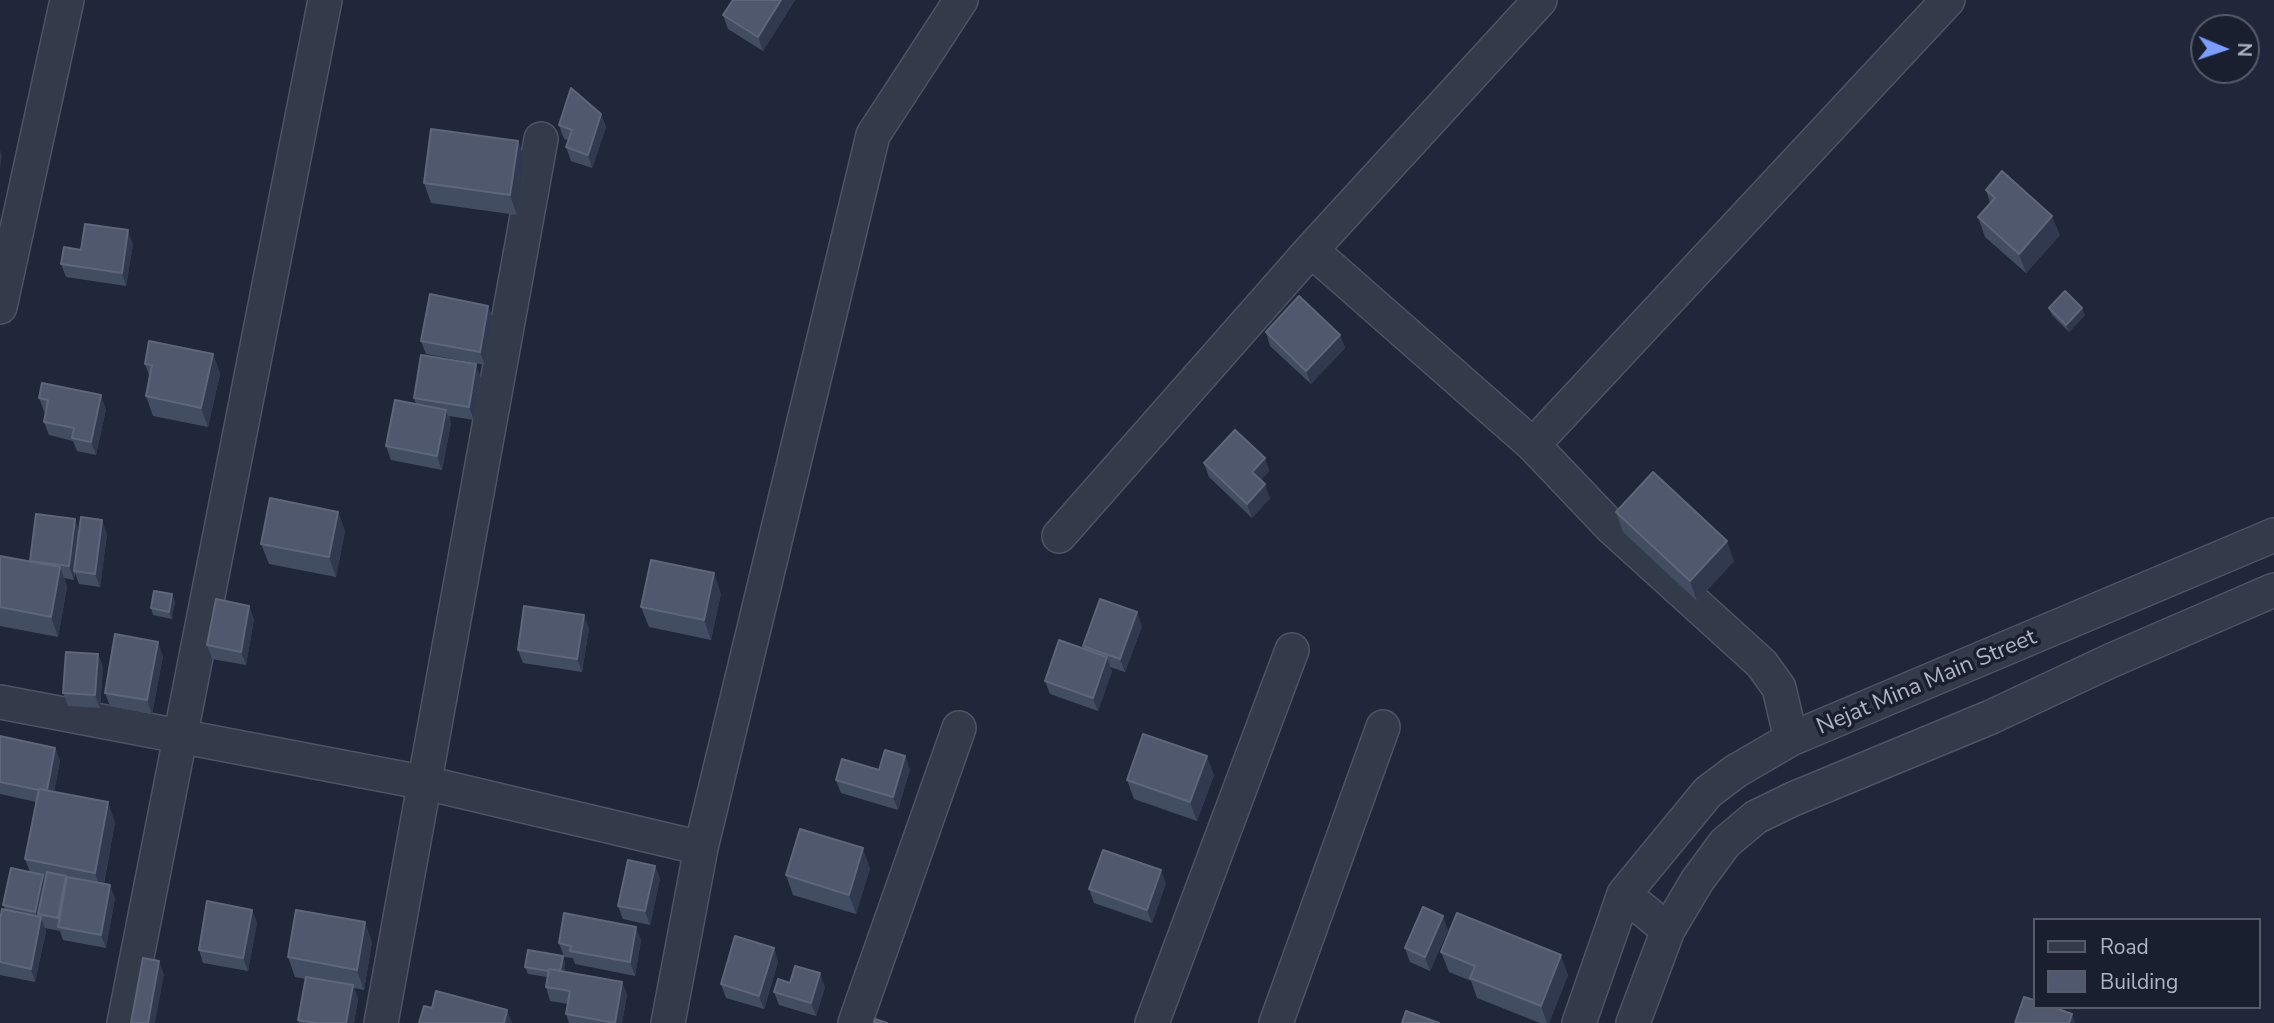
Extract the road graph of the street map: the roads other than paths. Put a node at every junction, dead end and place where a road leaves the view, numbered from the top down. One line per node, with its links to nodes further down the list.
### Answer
1 (67, 0): 8 (street)
2 (324, 0): 17 (street)
3 (961, 0): 20 (street)
4 (1540, 0): 7 (street)
5 (1948, 0): 9 (street)
6 (541, 139): 19 (street)
7 (1311, 250): 9 (street); 11 (street)
8 (0, 307)
9 (1533, 444): 18 (street)
10 (2274, 535): 18 (street, Nejat Mina Main Street)
11 (1059, 536)
12 (2274, 590): 22 (street)
13 (1293, 650): 27 (street)
14 (0, 702): 17 (street)
15 (1383, 727): 28 (street)
16 (960, 728): 26 (street)
17 (180, 734): 19 (street); 23 (street)
18 (1791, 739): 21 (street, Nejat Mina Main Street)
19 (426, 783): 20 (street); 24 (street)
20 (701, 848): 25 (street)
21 (1624, 894): 22 (street); 29 (street)
22 (1668, 930): 30 (street)
23 (124, 1023)
24 (380, 1023)
25 (668, 1023)
26 (855, 1023)
27 (1152, 1023)
28 (1276, 1023)
29 (1579, 1023)
30 (1633, 1023)

